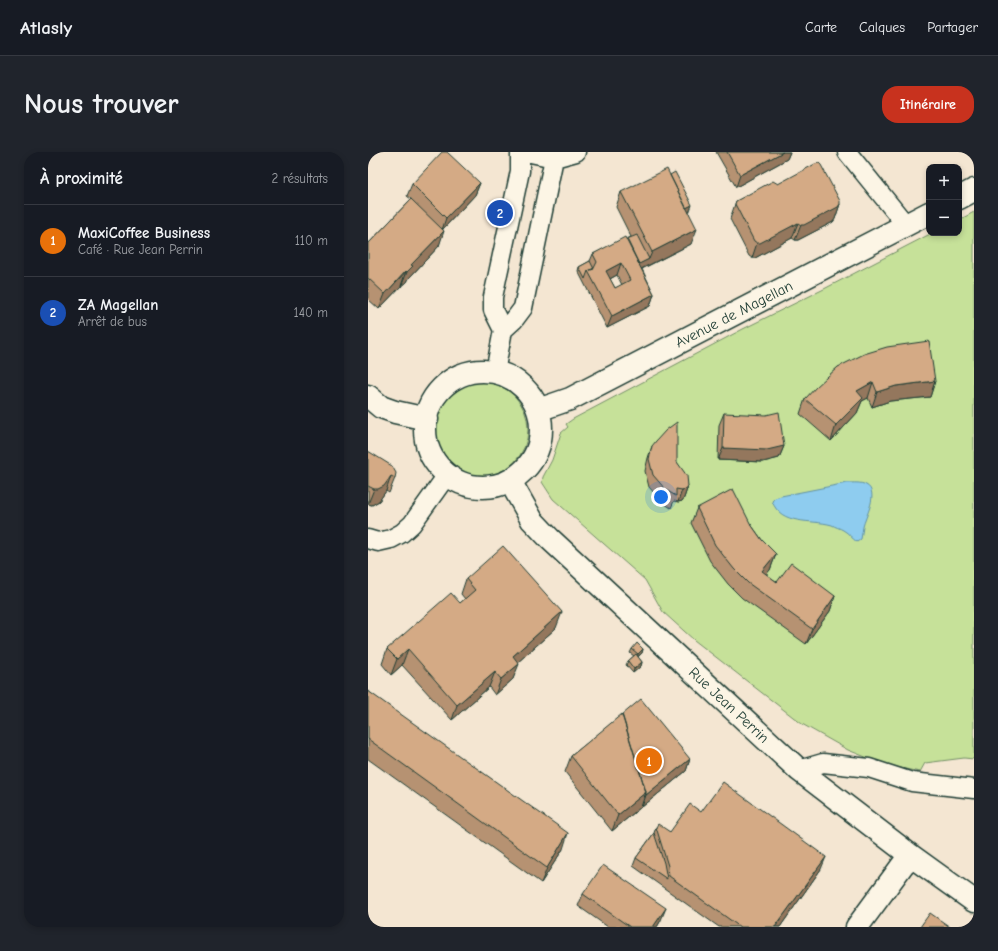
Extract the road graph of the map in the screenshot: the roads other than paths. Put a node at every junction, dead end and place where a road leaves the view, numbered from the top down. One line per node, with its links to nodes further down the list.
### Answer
1 (520, 152): 10 (street)
2 (526, 152): 5 (street)
3 (576, 152): 5 (street)
4 (847, 152): 9 (street)
5 (554, 158): 10 (street)
6 (974, 190): 7 (street)
7 (962, 196)
8 (926, 216): 9 (street, Avenue de Magellan)
9 (906, 226): 13 (street, Avenue de Magellan)
10 (503, 330): 11 (street)
11 (495, 372): 13 (street); 14 (street)
12 (368, 396): 14 (street)
13 (538, 410): 16 (street)
14 (426, 419): 15 (street)
15 (447, 475): 16 (street); 17 (street)
16 (510, 482): 18 (street, Rue Jean Perrin)
17 (368, 539)
18 (799, 770): 19 (street); 20 (street, Rue Jean Perrin)
19 (974, 789)
20 (910, 855): 21 (street, Rue Jean Perrin); 22 (street)
21 (974, 901)
22 (856, 927)

